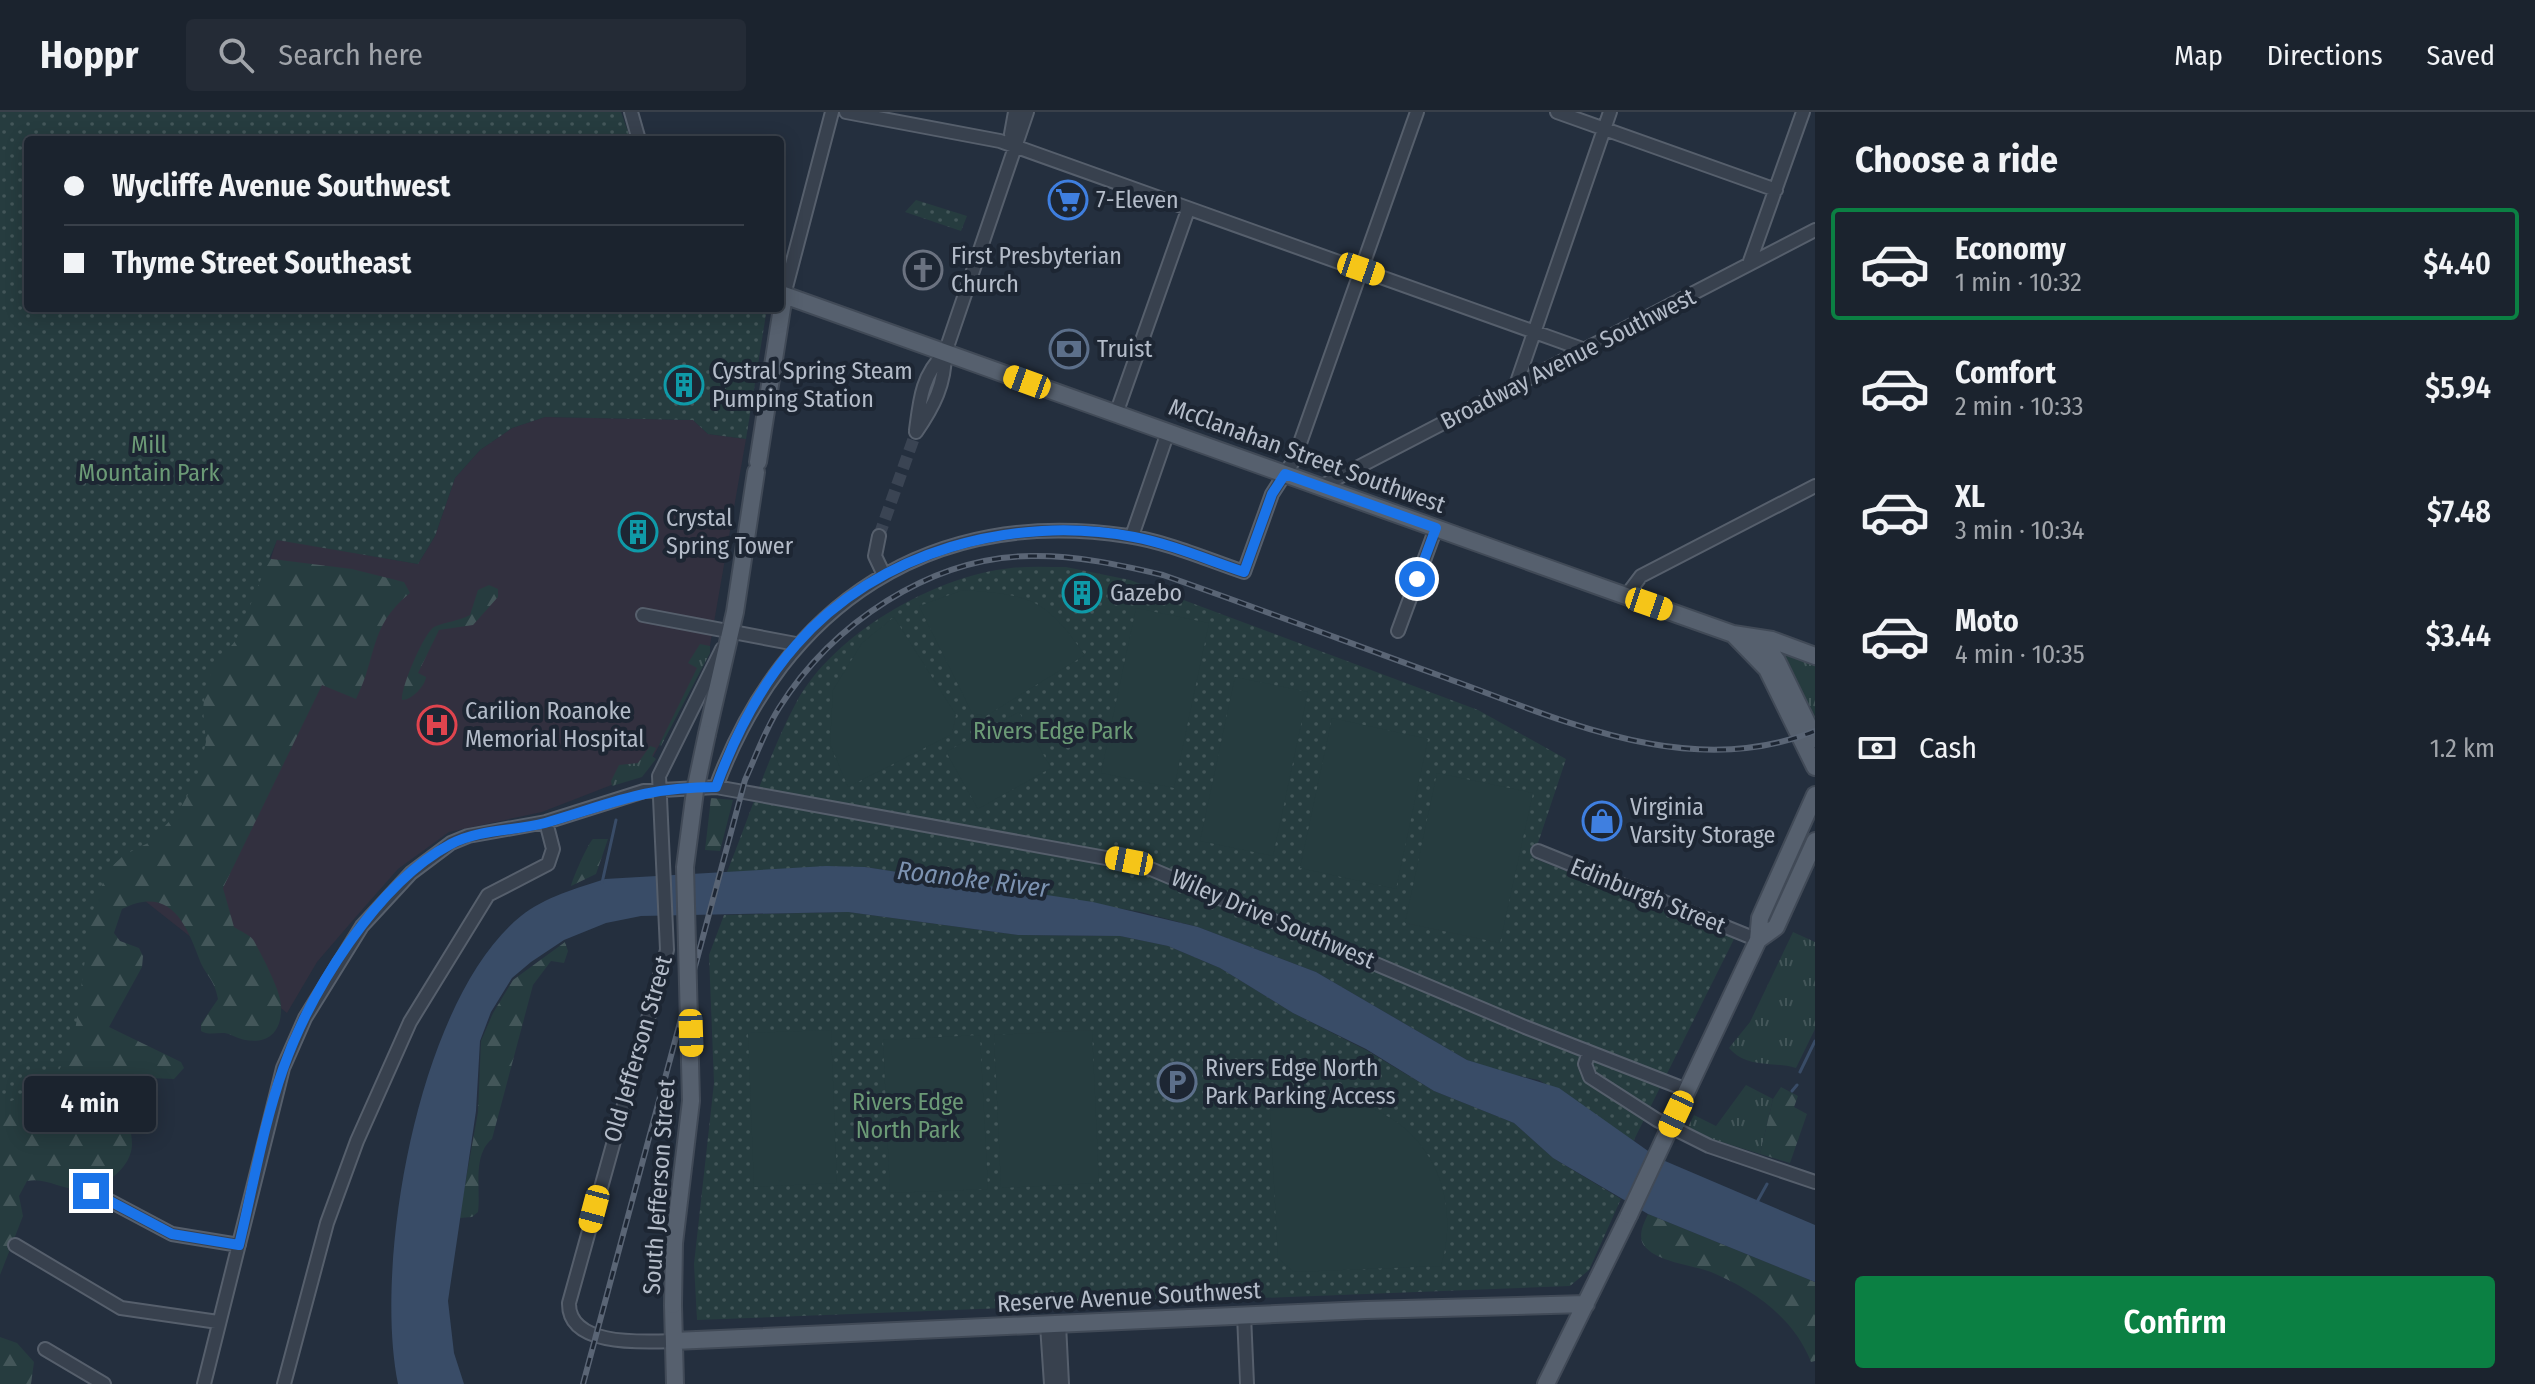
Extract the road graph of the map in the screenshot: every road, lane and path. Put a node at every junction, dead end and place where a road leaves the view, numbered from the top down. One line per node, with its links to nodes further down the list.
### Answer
1 (631, 112): 11 (street)
2 (832, 112): 18 (street, South Jefferson Street)
3 (846, 112): 12 (street)
4 (1015, 112): 12 (street)
5 (1027, 112): 12 (street)
6 (1417, 112): 17 (street)
7 (1557, 112): 10 (street)
8 (1610, 112): 10 (street)
9 (1803, 112): 13 (street)
10 (1604, 128): 13 (street); 21 (street)
11 (638, 136)
12 (1016, 147): 14 (street); 23 (street)
13 (1776, 190): 16 (street)
14 (1188, 210): 17 (street); 25 (street)
15 (1815, 230): 16 (street, Broadway Avenue Southwest)
16 (1749, 264): 22 (street, Broadway Avenue Southwest)
17 (1361, 269): 21 (street); 27 (street)
18 (784, 287)
19 (784, 295): 23 (main road, McClanahan Street Southwest)
20 (779, 312): 37 (main road, South Jefferson Street)
21 (1533, 331): 22 (street); 24 (street)
22 (1585, 350): 24 (street, Broadway Avenue Southwest)
23 (945, 353): 23 (street); 25 (main road, McClanahan Street Southwest)
24 (1516, 385): 29 (street, Broadway Avenue Southwest)
25 (1116, 414): 26 (main road, McClanahan Street Southwest)
26 (1168, 432): 27 (main road, McClanahan Street Southwest); 32 (street)
27 (1285, 474): 29 (main road, McClanahan Street Southwest); 32 (street)
28 (1815, 486): 34 (street)
29 (1320, 487): 30 (main road, McClanahan Street Southwest)
30 (1436, 528): 34 (main road, McClanahan Street Southwest); 36 (street)
31 (879, 536): 33 (street)
32 (1132, 536): 33 (street)
33 (884, 575): 39 (street)
34 (1626, 596): 38 (main road, McClanahan Street Southwest)
35 (643, 615): 37 (street)
36 (1398, 631)
37 (731, 633): 39 (street); 44 (street, Old Jefferson Street); 62 (main road, South Jefferson Street, bridge)
38 (1733, 634): 40 (main road, McClanahan Street Southwest); 41 (main road); 42 (main road)
39 (796, 644): 43 (street)
40 (1815, 656)
41 (1815, 739)
42 (1815, 767)
43 (716, 787): 44 (street, Wiley Drive Southwest); 52 (street, Wiley Drive Southwest)
44 (660, 789): 46 (street, Wiley Drive Southwest); 62 (street, Old Jefferson Street)
45 (1815, 795): 51 (main road)
46 (546, 822): 57 (street, Wiley Drive Southwest); 66 (street)
47 (1815, 841): 50 (main road)
48 (1538, 851): 51 (street, Edinburgh Street)
49 (1815, 859): 50 (main road)
50 (1784, 911): 51 (main road)
51 (1758, 940): 53 (main road)
52 (1589, 1052): 53 (street, Wiley Drive Southwest); 54 (street)
53 (1687, 1090): 58 (main road, bridge)
54 (1815, 1182)
55 (91, 1191): 57 (street)
56 (15, 1245): 60 (street)
57 (239, 1245): 60 (street, Wiley Drive Southwest)
58 (1586, 1304): 59 (main road, Reserve Avenue Southwest); 71 (main road)
59 (1244, 1315): 61 (main road, Reserve Avenue Southwest); 70 (street)
60 (218, 1322): 65 (street, Wiley Drive Southwest)
61 (1053, 1324): 62 (main road, Reserve Avenue Southwest); 68 (street); 69 (street)
62 (674, 1341): 67 (main road, South Jefferson Street)
63 (45, 1349): 64 (street)
64 (104, 1384)
65 (204, 1384)
66 (284, 1384)
67 (675, 1384)
68 (1051, 1384)
69 (1062, 1384)
70 (1247, 1384)
71 (1546, 1384)

